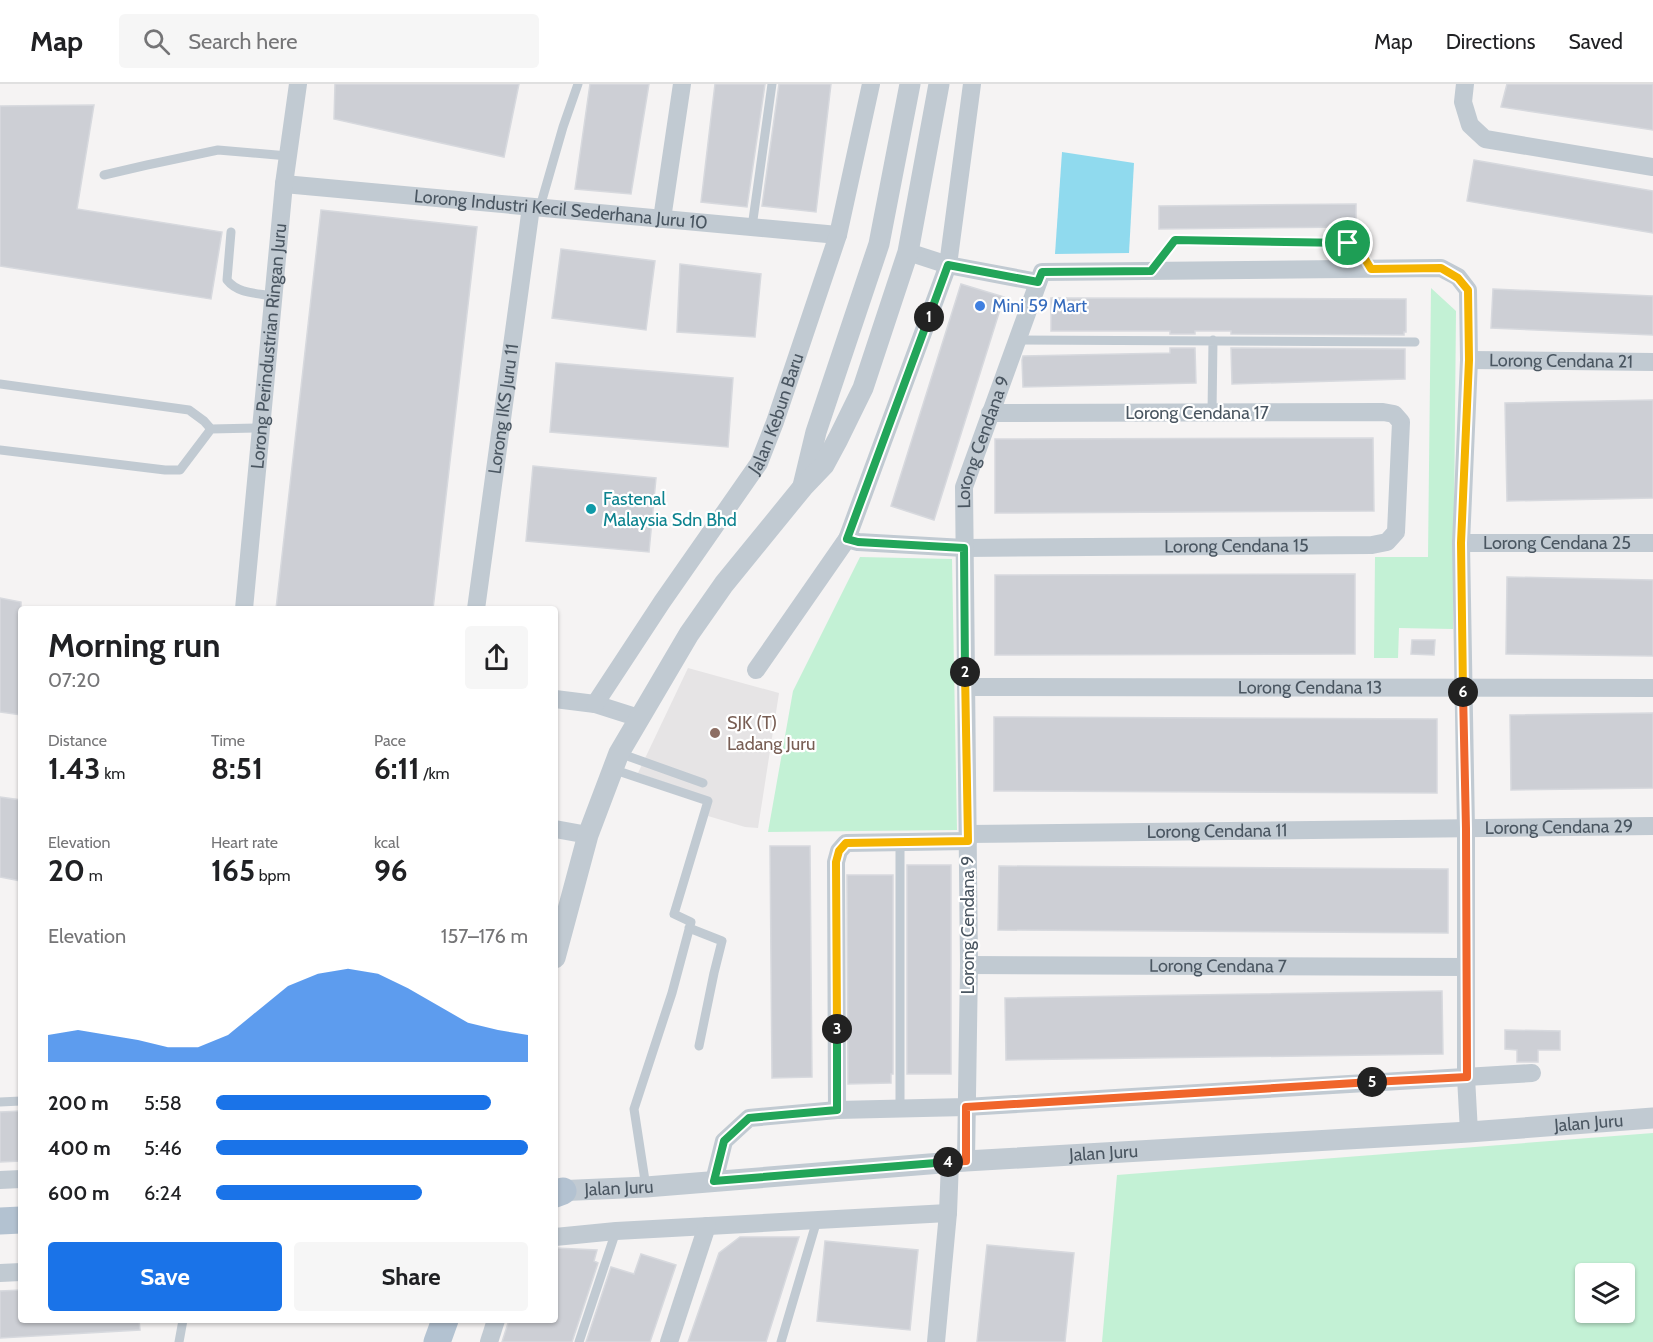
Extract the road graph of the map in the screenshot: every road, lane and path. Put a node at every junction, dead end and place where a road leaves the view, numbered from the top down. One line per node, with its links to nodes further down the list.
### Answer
1 (298, 84): 10 (street, Lorong Perindustrian Ringan Juru)
2 (578, 84): 14 (lane)
3 (682, 84): 15 (street)
4 (772, 84): 16 (lane)
5 (871, 84): 18 (street, Jalan Kebun Baru)
6 (910, 84): 37 (street)
7 (939, 84): 19 (street)
8 (972, 84): 20 (street)
9 (1465, 84): 11 (street)
10 (288, 156): 12 (lane); 13 (street, Lorong Perindustrian Ringan Juru)
11 (1653, 167)
12 (104, 175)
13 (284, 184): 14 (street, Lorong Industri Kecil Sederhana Juru 10); 24 (street, Lorong Perindustrian Ringan Juru)
14 (535, 207): 15 (street, Lorong Industri Kecil Sederhana Juru 10); 43 (street, Lorong IKS Juru 11)
15 (662, 219): 16 (street, Lorong Industri Kecil Sederhana Juru 10)
16 (752, 227): 18 (street, Lorong Industri Kecil Sederhana Juru 10)
17 (231, 232): 24 (lane)
18 (838, 235): 49 (street, Jalan Kebun Baru)
19 (908, 252): 20 (street); 37 (street)
20 (948, 265): 23 (street); 38 (street)
21 (1371, 269): 22 (street); 22 (lane); 28 (street)
22 (1151, 271): 23 (street)
23 (1040, 277): 25 (street, Lorong Cendana 9)
24 (273, 296): 34 (street, Lorong Perindustrian Ringan Juru)
25 (1017, 340): 26 (lane); 31 (street, Lorong Cendana 9)
26 (1213, 340): 27 (lane); 32 (lane)
27 (1415, 342)
28 (1469, 360): 29 (street, Lorong Cendana 21); 39 (street)
29 (1653, 362)
30 (0, 384): 35 (lane)
31 (990, 413): 32 (street, Lorong Cendana 17); 41 (street, Lorong Cendana 9)
32 (1212, 413): 33 (street, Lorong Cendana 17)
33 (1401, 422): 41 (street, Lorong Cendana 15)
34 (261, 428): 35 (lane); 42 (street, Lorong Perindustrian Ringan Juru)
35 (211, 429): 36 (lane)
36 (0, 450)
37 (803, 487): 50 (street)
38 (847, 539): 41 (street, Lorong Cendana 15); 44 (street)
39 (1461, 543): 40 (street, Lorong Cendana 25); 46 (street)
40 (1653, 543)
41 (964, 548): 45 (street, Lorong Cendana 9)
42 (244, 606)
43 (476, 606)
44 (756, 670)
45 (966, 687): 46 (street, Lorong Cendana 13); 57 (street, Lorong Cendana 9)
46 (1463, 688): 47 (street, Lorong Cendana 13); 54 (street)
47 (1653, 688)
48 (558, 699): 49 (street)
49 (595, 704): 50 (street)
50 (639, 718): 51 (street)
51 (615, 761): 52 (lane); 56 (street); 59 (lane)
52 (703, 783)
53 (1653, 826): 54 (street, Lorong Cendana 29)
54 (1466, 829): 57 (street, Lorong Cendana 11); 62 (street)
55 (558, 830): 56 (street)
56 (588, 835): 60 (street)
57 (968, 837): 58 (street, Lorong Cendana 11); 61 (street, Lorong Cendana 9)
58 (900, 841): 69 (lane); 70 (street, Lorong Cendana 11)
59 (689, 928): 63 (lane); 77 (lane)
60 (558, 947)
61 (969, 965): 62 (street, Lorong Cendana 7); 68 (street, Lorong Cendana 9)
62 (1466, 967): 65 (street)
63 (699, 1046)
64 (1532, 1073): 65 (street)
65 (1467, 1077): 68 (street); 72 (street)
66 (18, 1101): 67 (lane)
67 (0, 1102)
68 (966, 1107): 69 (street); 73 (street, Lorong Cendana 9)
69 (900, 1108): 70 (street)
70 (837, 1110): 76 (street)
71 (1653, 1118): 72 (street, Jalan Juru)
72 (1469, 1132): 73 (street, Jalan Juru)
73 (958, 1161): 76 (street, Jalan Juru); 79 (street, Lorong Cendana 9)
74 (18, 1179): 75 (street)
75 (0, 1180)
76 (714, 1181): 77 (street, Jalan Juru)
77 (646, 1187): 78 (street, Jalan Juru)
78 (558, 1192)
79 (948, 1213): 81 (street); 97 (street, Lorong Cendana 9)
80 (18, 1220): 82 (main road)
81 (817, 1220): 83 (street); 96 (lane)
82 (0, 1221)
83 (707, 1226): 84 (street); 95 (street)
84 (616, 1231): 85 (street); 94 (lane)
85 (558, 1237)
86 (18, 1272): 87 (street)
87 (0, 1273)
88 (182, 1323): 91 (lane)
89 (444, 1323): 92 (main road)
90 (495, 1323): 93 (street)
91 (178, 1342)
92 (437, 1342)
93 (489, 1342)
94 (579, 1342)
95 (669, 1342)
96 (781, 1342)
97 (936, 1342)

